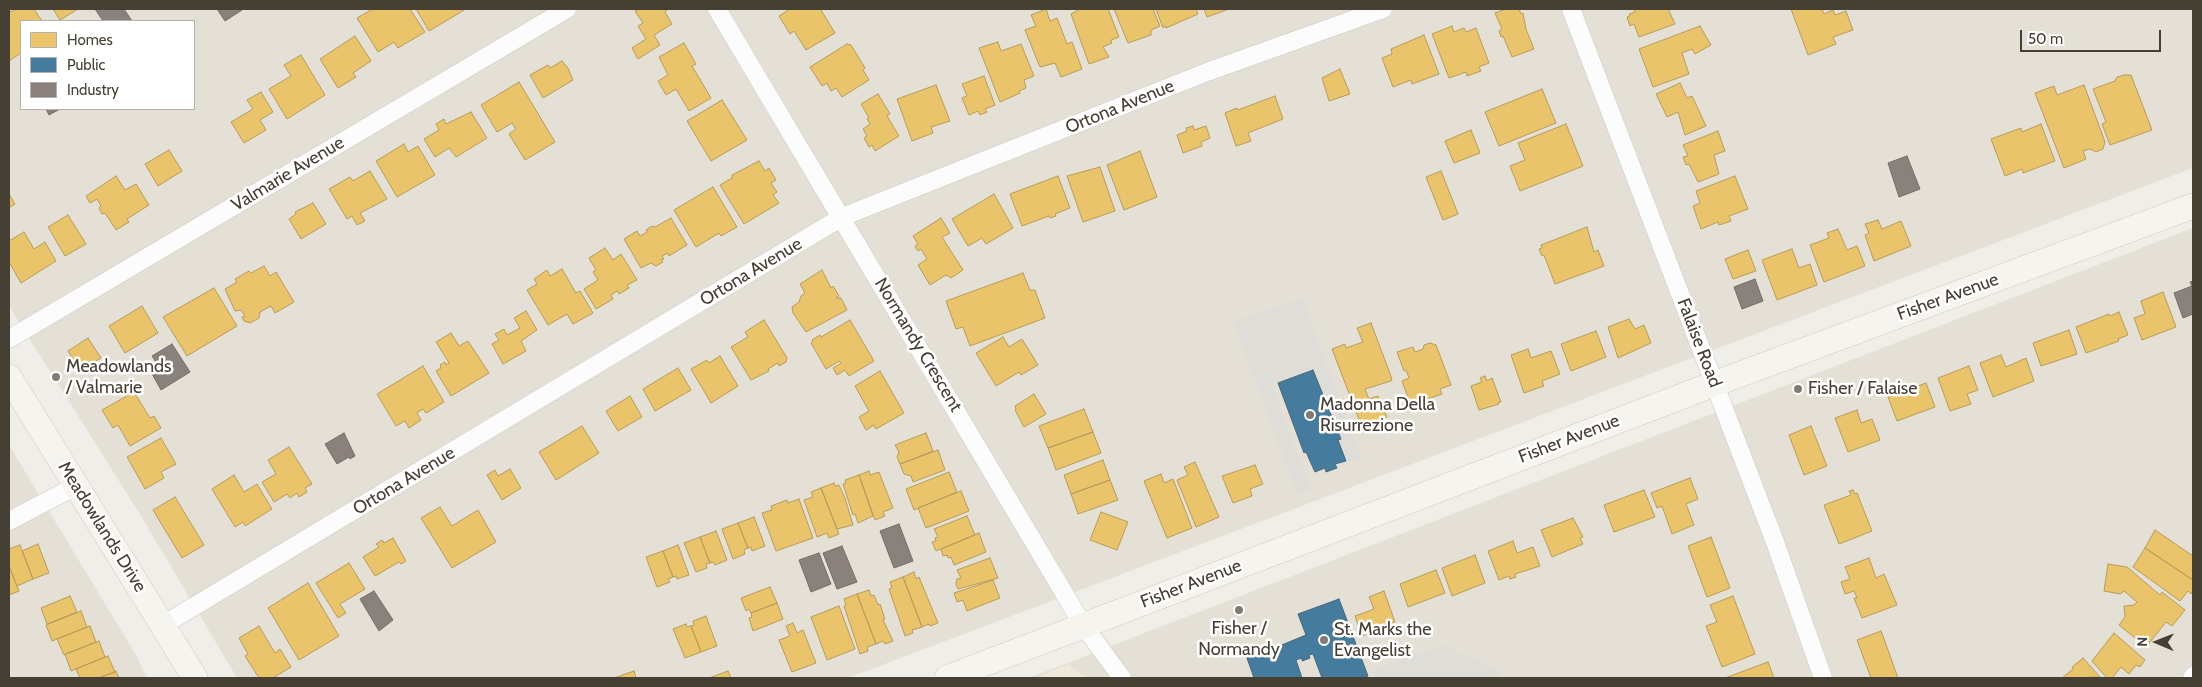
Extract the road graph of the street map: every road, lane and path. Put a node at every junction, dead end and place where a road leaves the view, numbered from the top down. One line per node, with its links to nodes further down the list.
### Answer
1 (567, 9): 7 (street, Valmarie Avenue)
2 (717, 9): 6 (street, Normandy Crescent)
3 (1383, 9): 6 (street, Ortona Avenue)
4 (1571, 9): 9 (street, Falaise Road)
5 (2193, 206): 9 (main road, Fisher Avenue)
6 (842, 217): 12 (street, Ortona Avenue); 13 (street, Normandy Crescent)
7 (9, 339)
8 (9, 377): 10 (main road, Meadowlands Drive)
9 (1714, 384): 13 (main road, Fisher Avenue); 17 (street, Falaise Road)
10 (76, 486): 11 (street); 12 (main road, Meadowlands Drive)
11 (9, 521)
12 (163, 625): 14 (main road, Meadowlands Drive)
13 (1083, 625): 15 (main road, Fisher Avenue); 16 (street, Normandy Crescent)
14 (195, 678)
15 (947, 678)
16 (1122, 678)
17 (1823, 678)

